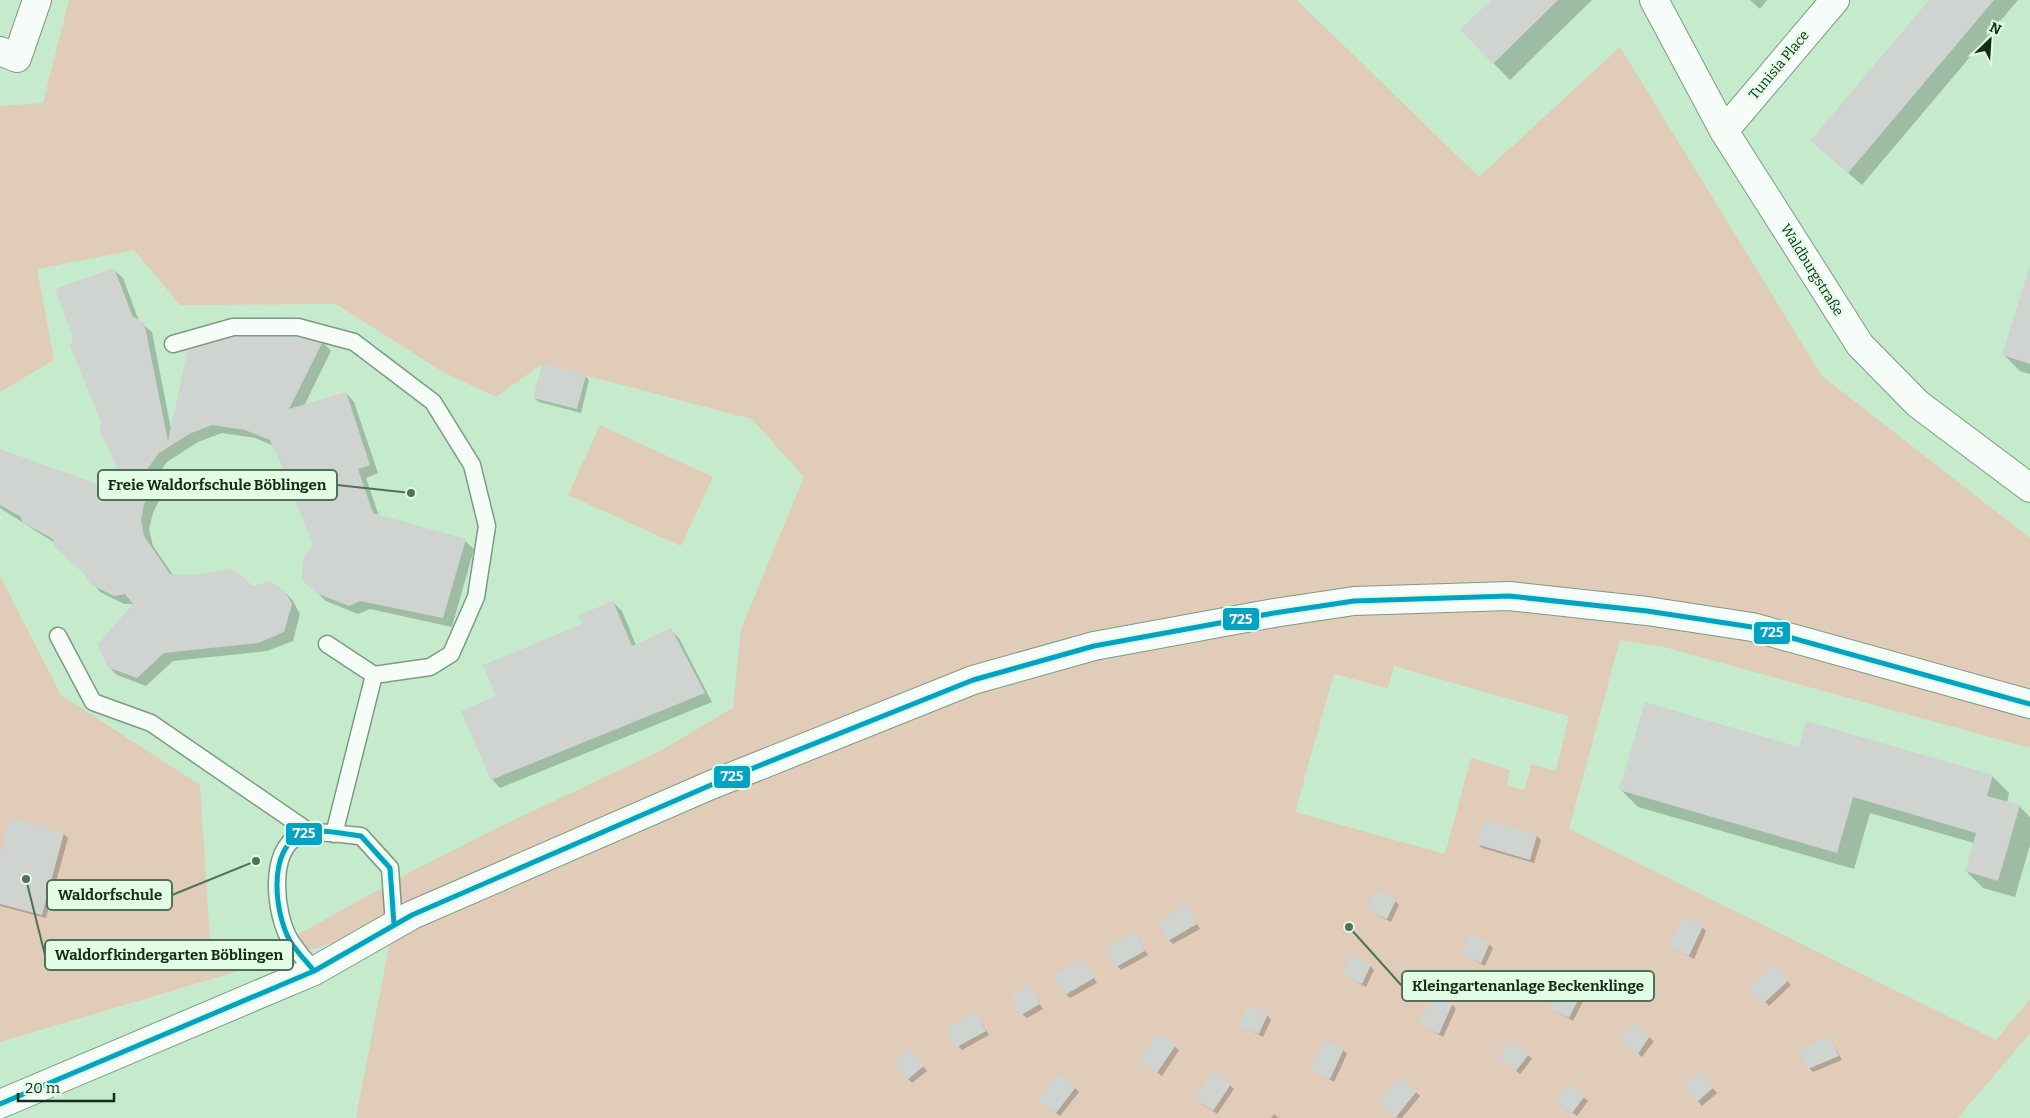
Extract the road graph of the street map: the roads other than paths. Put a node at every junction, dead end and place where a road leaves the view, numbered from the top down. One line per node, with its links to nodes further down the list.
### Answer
1 (37, 0): 4 (street)
2 (1654, 0): 5 (street, Waldburgstraße)
3 (1835, 0): 5 (street, Tunisia Place)
4 (0, 51)
5 (1724, 131): 7 (street, Waldburgstraße)
6 (173, 344): 10 (lane)
7 (2030, 488)
8 (58, 636): 12 (lane)
9 (327, 644): 10 (lane)
10 (374, 674): 13 (lane)
11 (2030, 704): 14 (street)
12 (312, 833): 13 (lane); 15 (lane)
13 (334, 834): 14 (lane)
14 (394, 925): 15 (street)
15 (314, 971): 16 (street)
16 (0, 1104)

